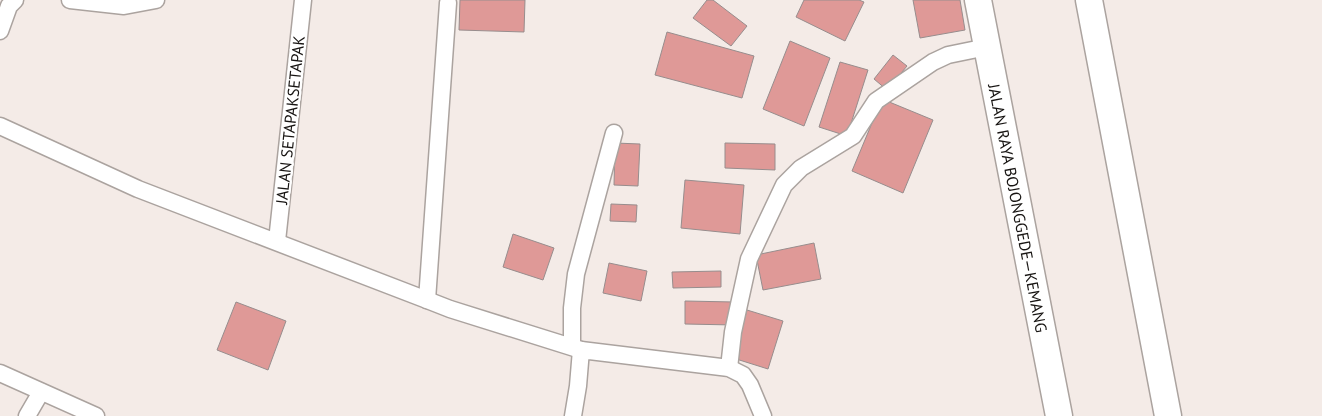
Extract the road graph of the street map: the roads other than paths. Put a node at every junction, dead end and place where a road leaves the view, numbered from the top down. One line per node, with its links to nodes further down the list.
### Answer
1 (15, 0): 8 (street)
2 (70, 0): 3 (street)
3 (156, 0)
4 (303, 0): 12 (street, JALAN SETAPAKSETAPAK)
5 (978, 0): 9 (highway, JALAN RAYA BOJONGGEDE—KEMANG)
6 (1089, 0): 23 (highway)
7 (448, 3): 13 (street)
8 (0, 30)
9 (986, 47): 15 (street); 22 (highway, JALAN RAYA BOJONGGEDE—KEMANG)
10 (0, 126): 12 (street)
11 (614, 134): 14 (street)
12 (277, 241): 13 (street)
13 (427, 300): 14 (street)
14 (576, 348): 15 (street); 20 (street)
15 (729, 368): 21 (street)
16 (0, 373): 17 (street)
17 (41, 392): 18 (street); 19 (street)
18 (27, 416)
19 (96, 416)
20 (573, 416)
21 (763, 416)
22 (1059, 416)
23 (1168, 416)

